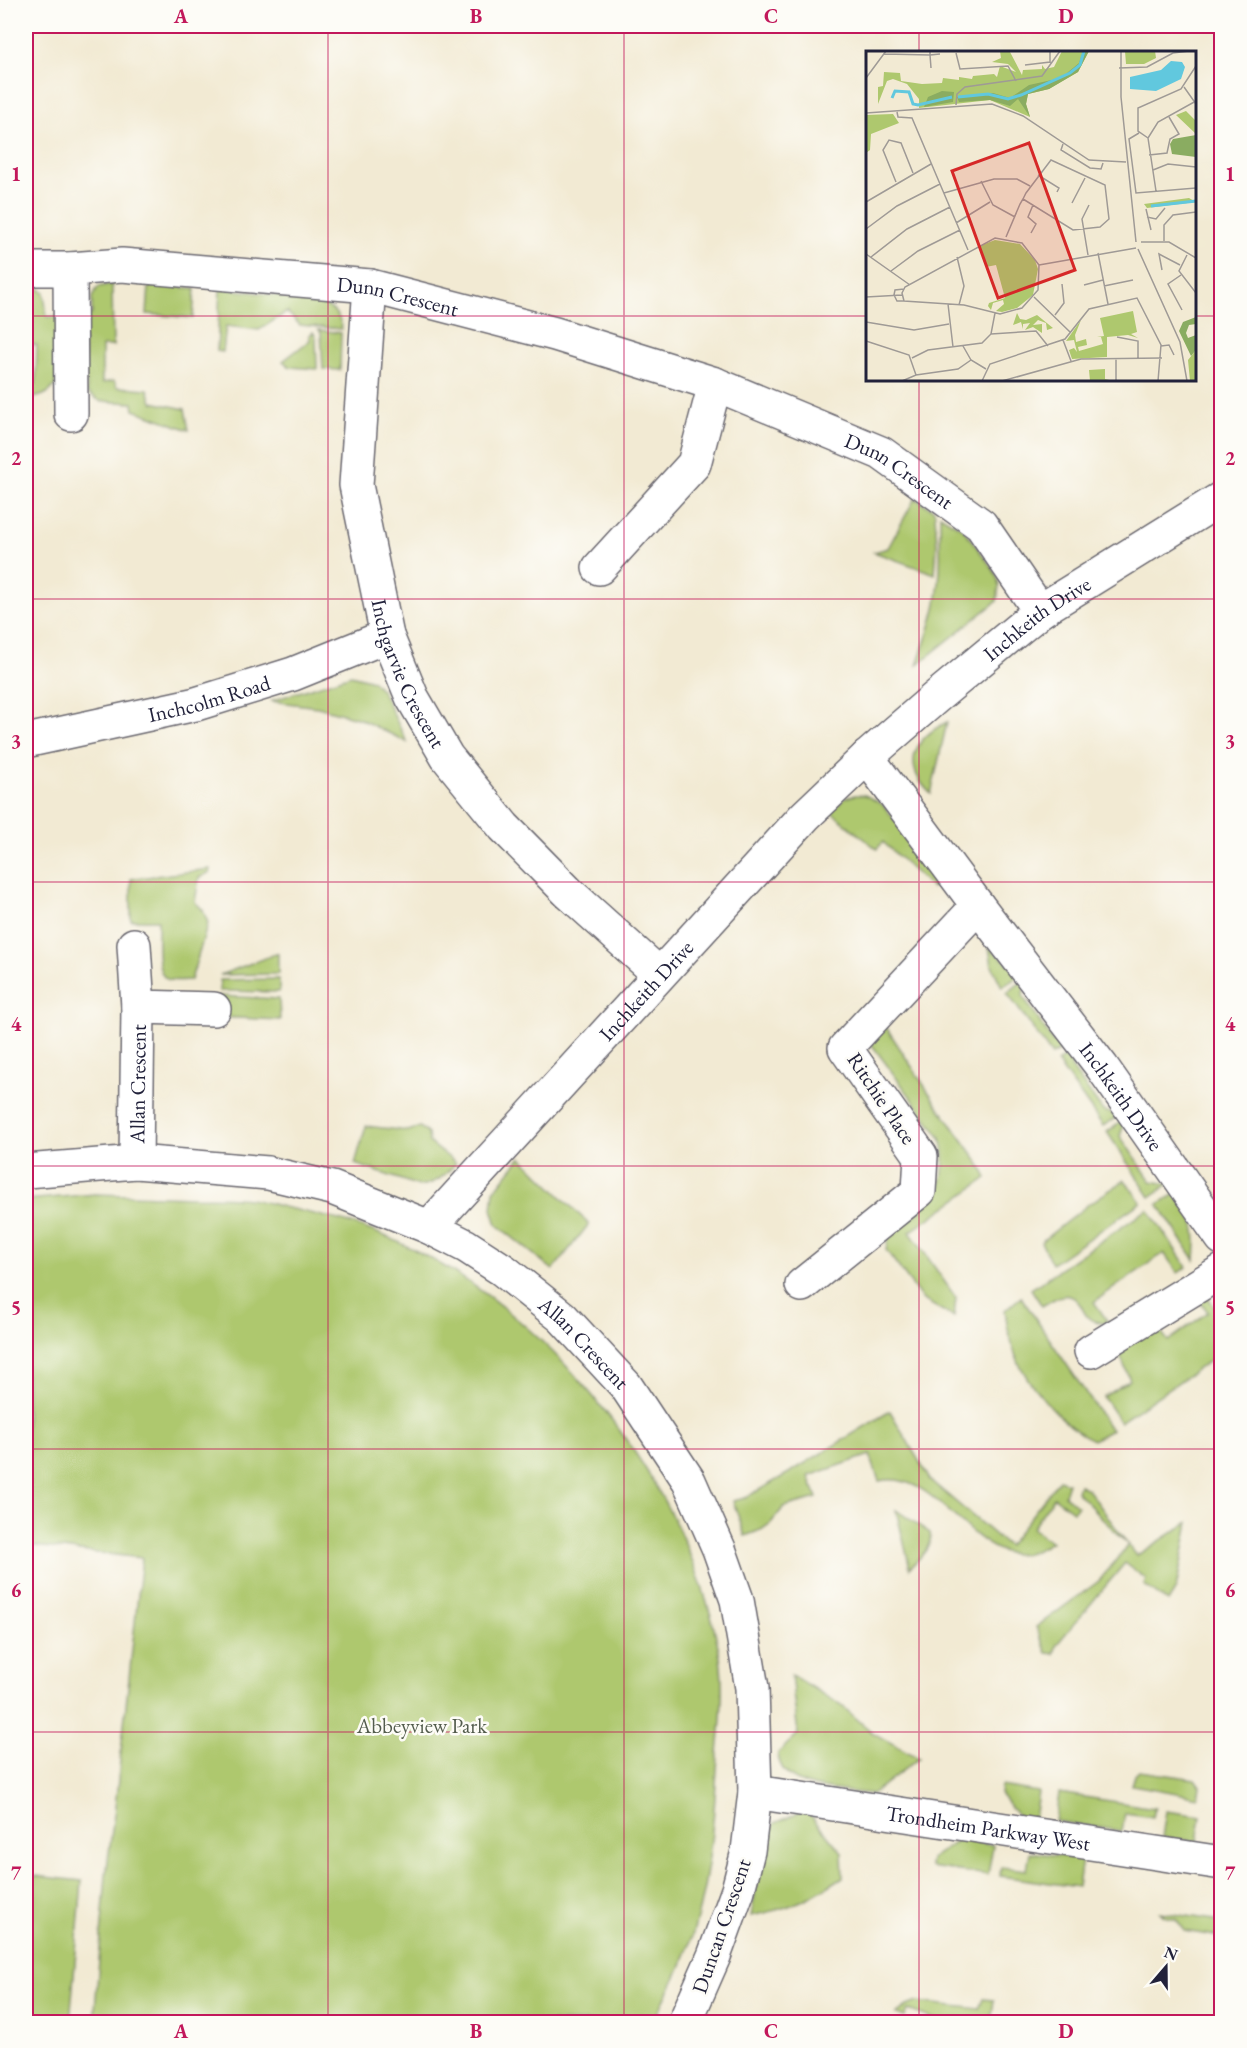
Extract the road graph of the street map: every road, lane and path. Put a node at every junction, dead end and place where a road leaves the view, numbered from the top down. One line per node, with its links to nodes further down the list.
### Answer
1 (26, 269): 2 (street, Dunn Crescent)
2 (70, 269): 3 (street, Dunn Crescent); 5 (street)
3 (370, 286): 4 (street, Dunn Crescent); 9 (street, Inchgarvie Crescent)
4 (715, 384): 7 (street); 8 (street, Dunn Crescent)
5 (71, 414)
6 (1218, 506): 8 (street, Inchkeith Drive)
7 (599, 568)
8 (1040, 611): 11 (street, Inchkeith Drive)
9 (387, 636): 10 (street, Inchcolm Road); 14 (street, Inchgarvie Crescent)
10 (26, 741)
11 (867, 757): 12 (street, Inchkeith Drive); 14 (street, Inchkeith Drive)
12 (978, 906): 20 (street, Inchkeith Drive); 22 (street, Ritchie Place)
13 (134, 945): 15 (street, Allan Crescent)
14 (659, 974): 19 (street, Inchkeith Drive)
15 (138, 1007): 16 (street, Allan Crescent); 17 (street, Allan Crescent)
16 (214, 1009)
17 (136, 1162): 18 (street, Allan Crescent); 19 (street, Allan Crescent)
18 (26, 1171)
19 (429, 1227): 24 (street, Allan Crescent)
20 (1221, 1238)
21 (1221, 1271): 23 (street)
22 (802, 1284)
23 (1089, 1349)
24 (755, 1792): 25 (street, Trondheim Parkway West); 26 (street, Duncan Crescent)
25 (1221, 1863)
26 (685, 2022)

